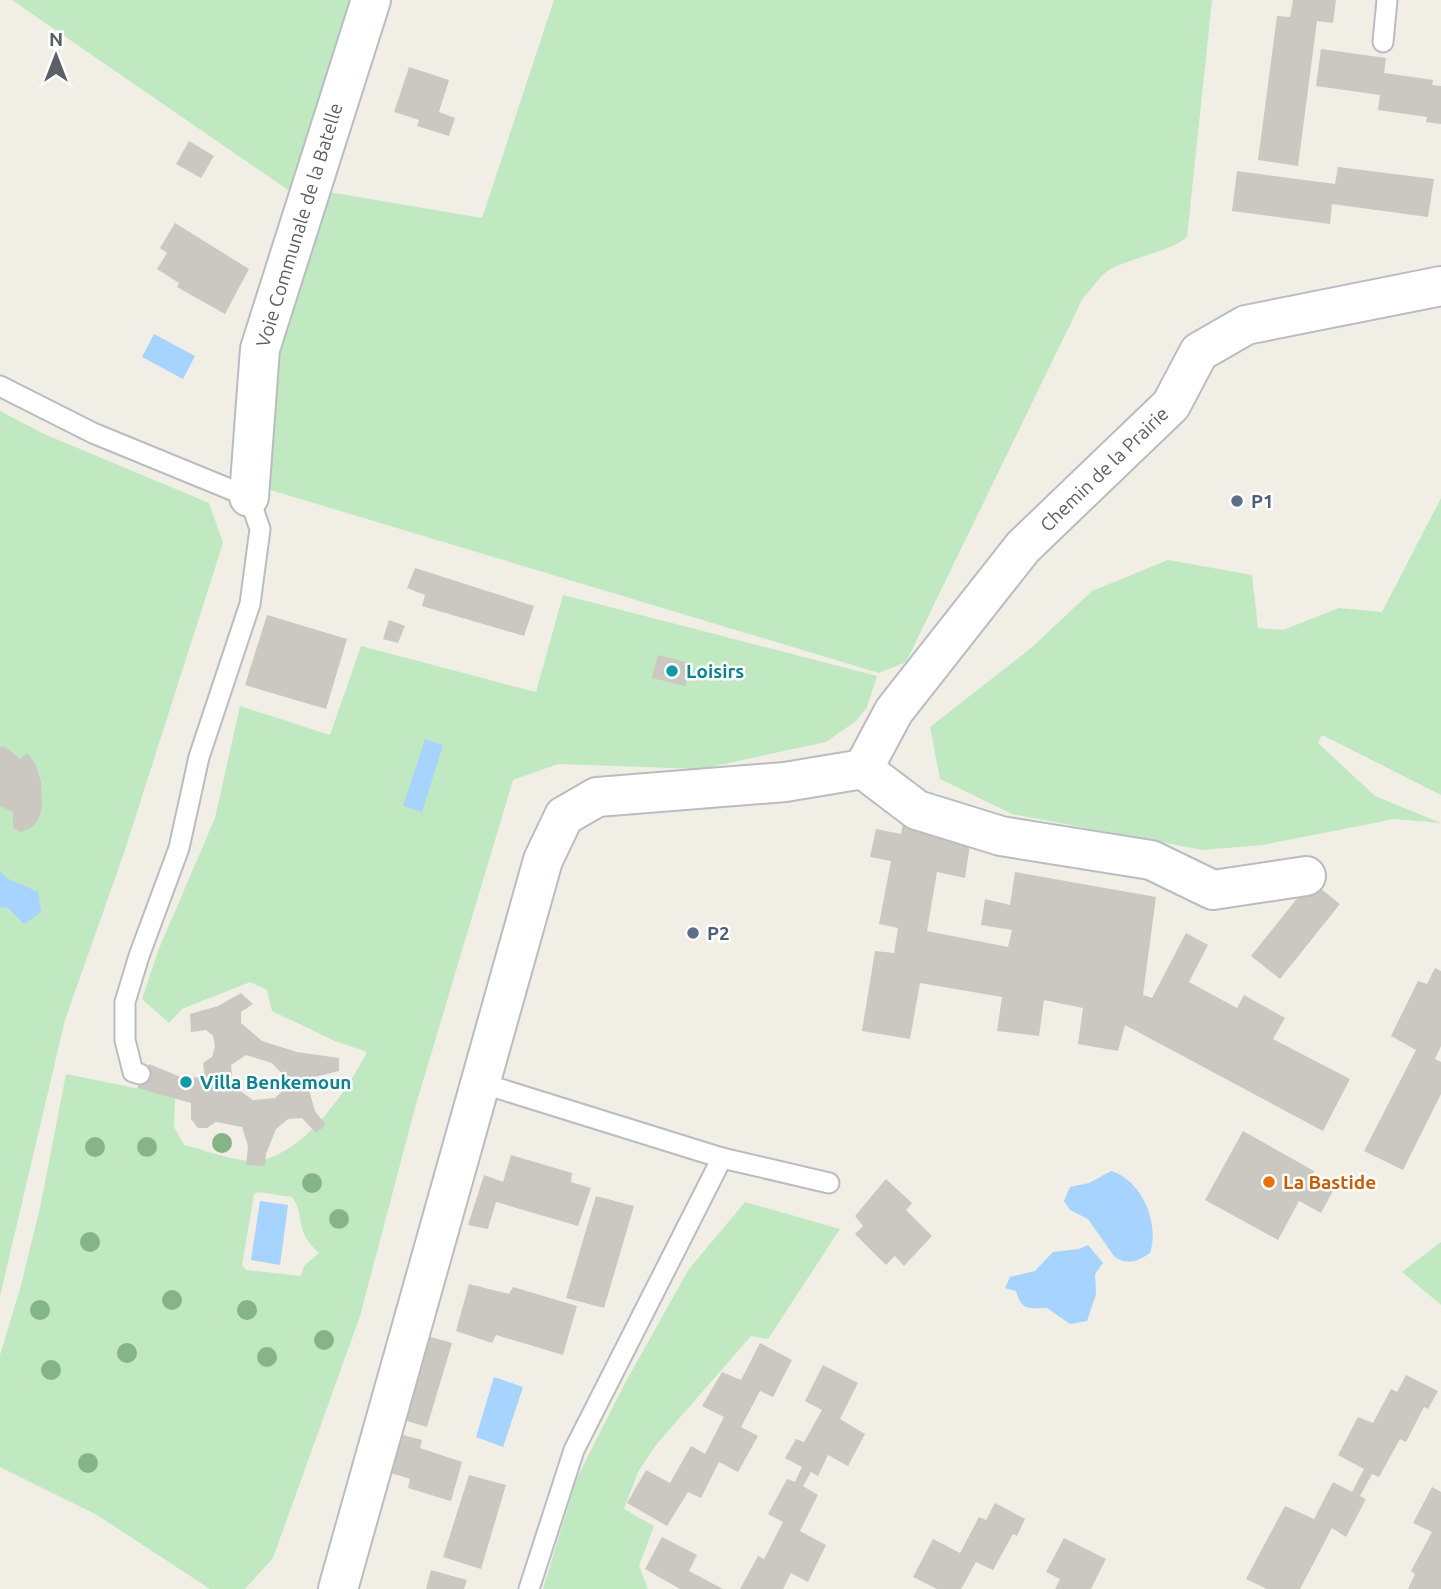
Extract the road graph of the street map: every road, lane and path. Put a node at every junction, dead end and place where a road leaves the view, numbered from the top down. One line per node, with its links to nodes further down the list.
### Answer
1 (371, 0): 6 (street, Voie Communale de la Batelle)
2 (1387, 0): 3 (lane)
3 (1383, 42)
4 (1441, 286): 7 (street, Chemin de la Prairie)
5 (0, 386): 6 (lane)
6 (249, 497): 9 (lane)
7 (863, 769): 8 (street); 10 (street)
8 (1306, 876)
9 (140, 1074)
10 (481, 1083): 11 (lane); 13 (street)
11 (722, 1158): 12 (lane); 14 (lane)
12 (829, 1184)
13 (338, 1589)
14 (529, 1589)

